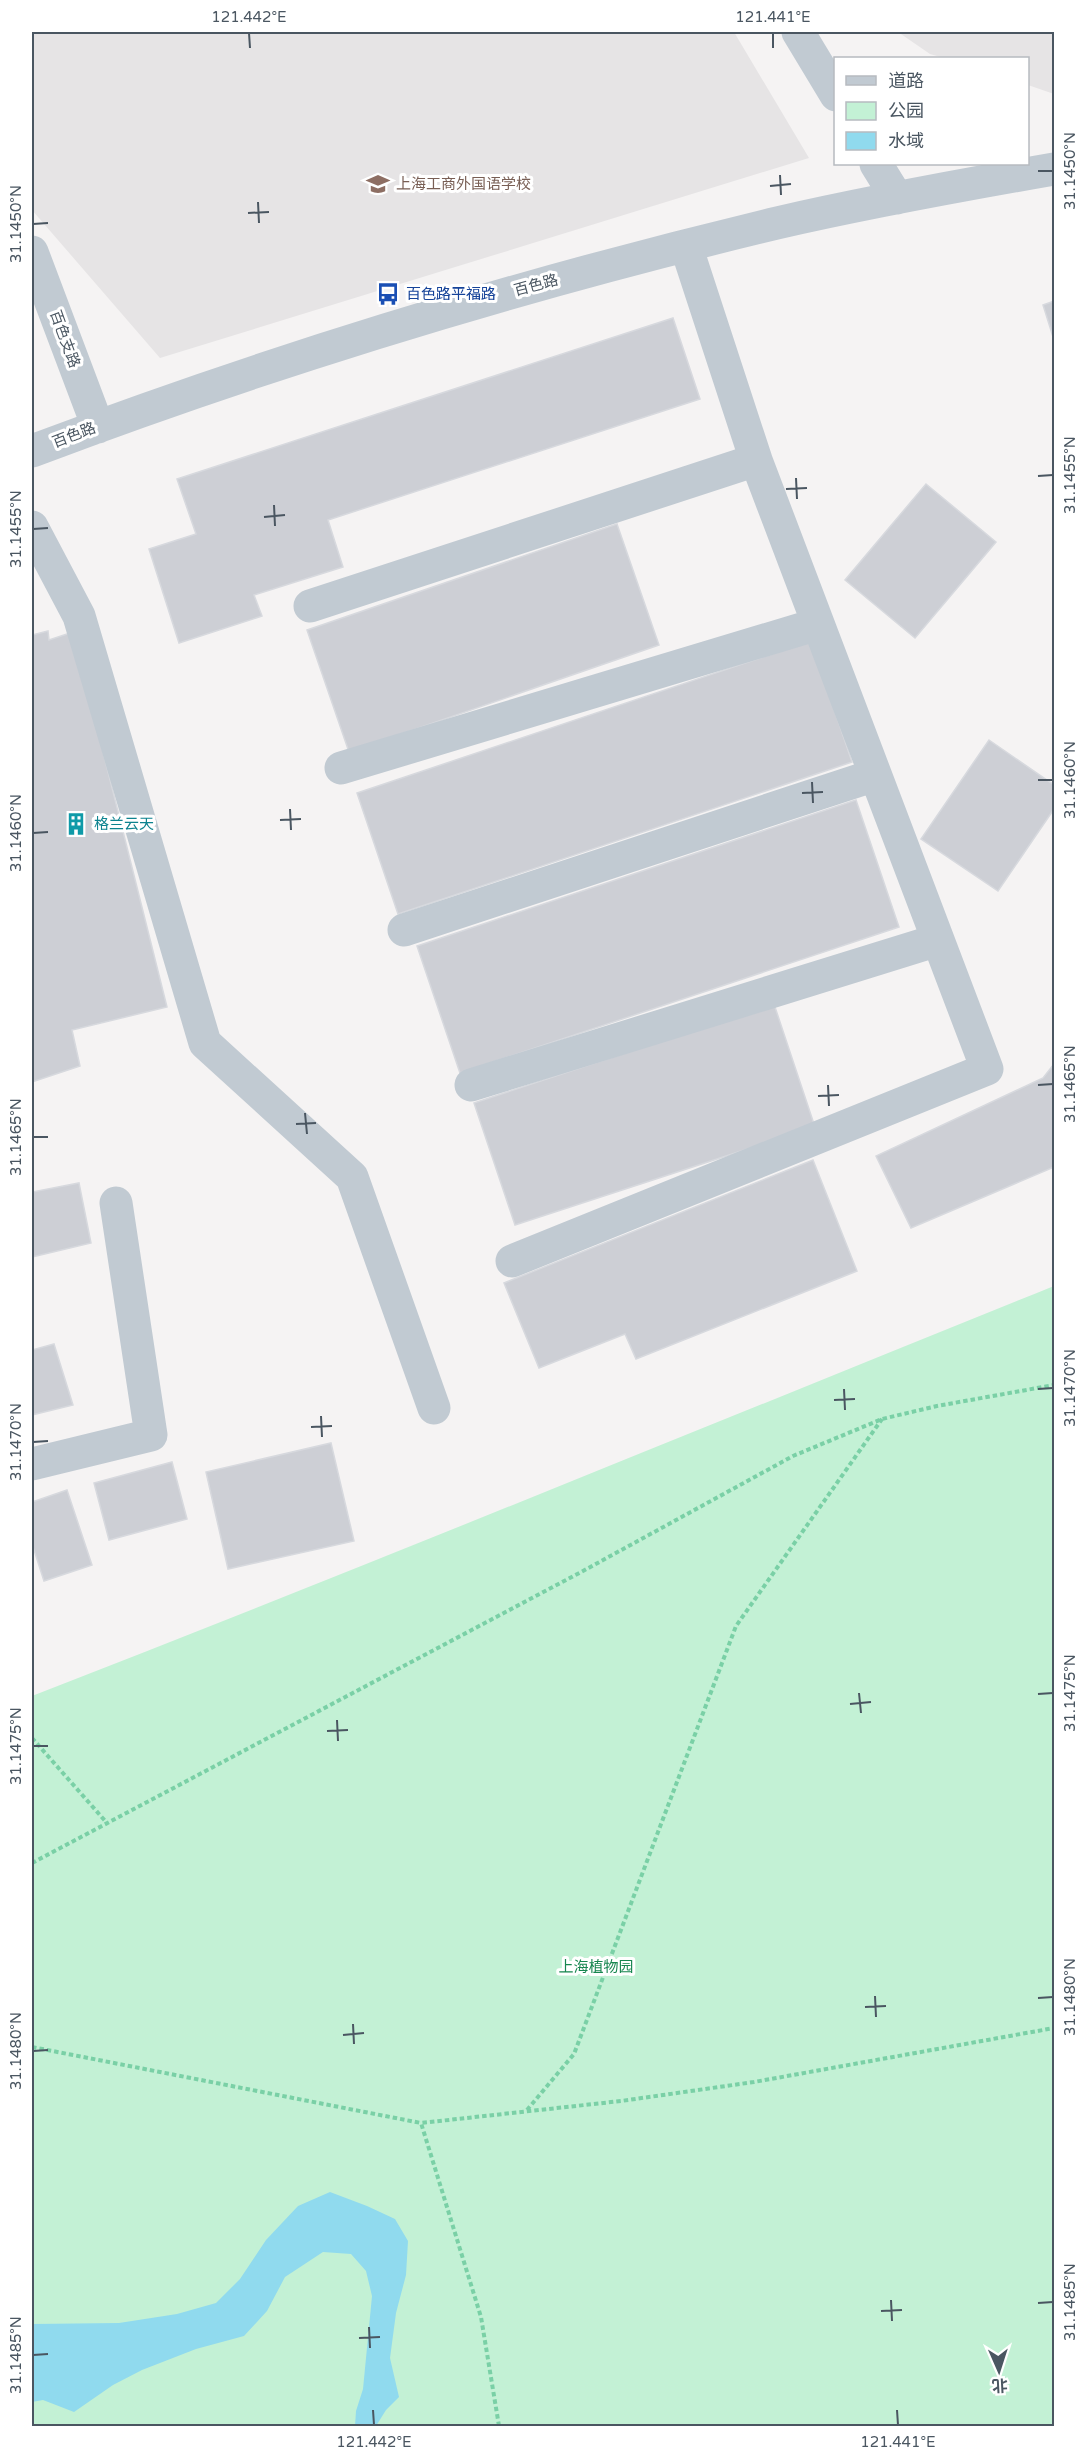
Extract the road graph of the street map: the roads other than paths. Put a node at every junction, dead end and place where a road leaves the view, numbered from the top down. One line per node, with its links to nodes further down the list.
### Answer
1 (798, 32): 2 (street)
2 (834, 92)
3 (877, 165): 5 (street)
4 (1054, 169): 5 (street, 百色路)
5 (897, 198): 6 (street, 百色路)
6 (686, 246): 8 (street, 百色路); 10 (street)
7 (32, 252): 8 (street, 百色支路)
8 (98, 427): 9 (street, 百色路)
9 (32, 452)
10 (756, 460): 12 (street); 13 (street)
11 (32, 527): 21 (street)
12 (310, 606)
13 (818, 624): 14 (street); 15 (street)
14 (341, 768)
15 (875, 775): 16 (street); 17 (street)
16 (404, 930)
17 (938, 940): 18 (street); 20 (street)
18 (471, 1085)
19 (116, 1203): 22 (street)
20 (512, 1261)
21 (434, 1407)
22 (32, 1464)

